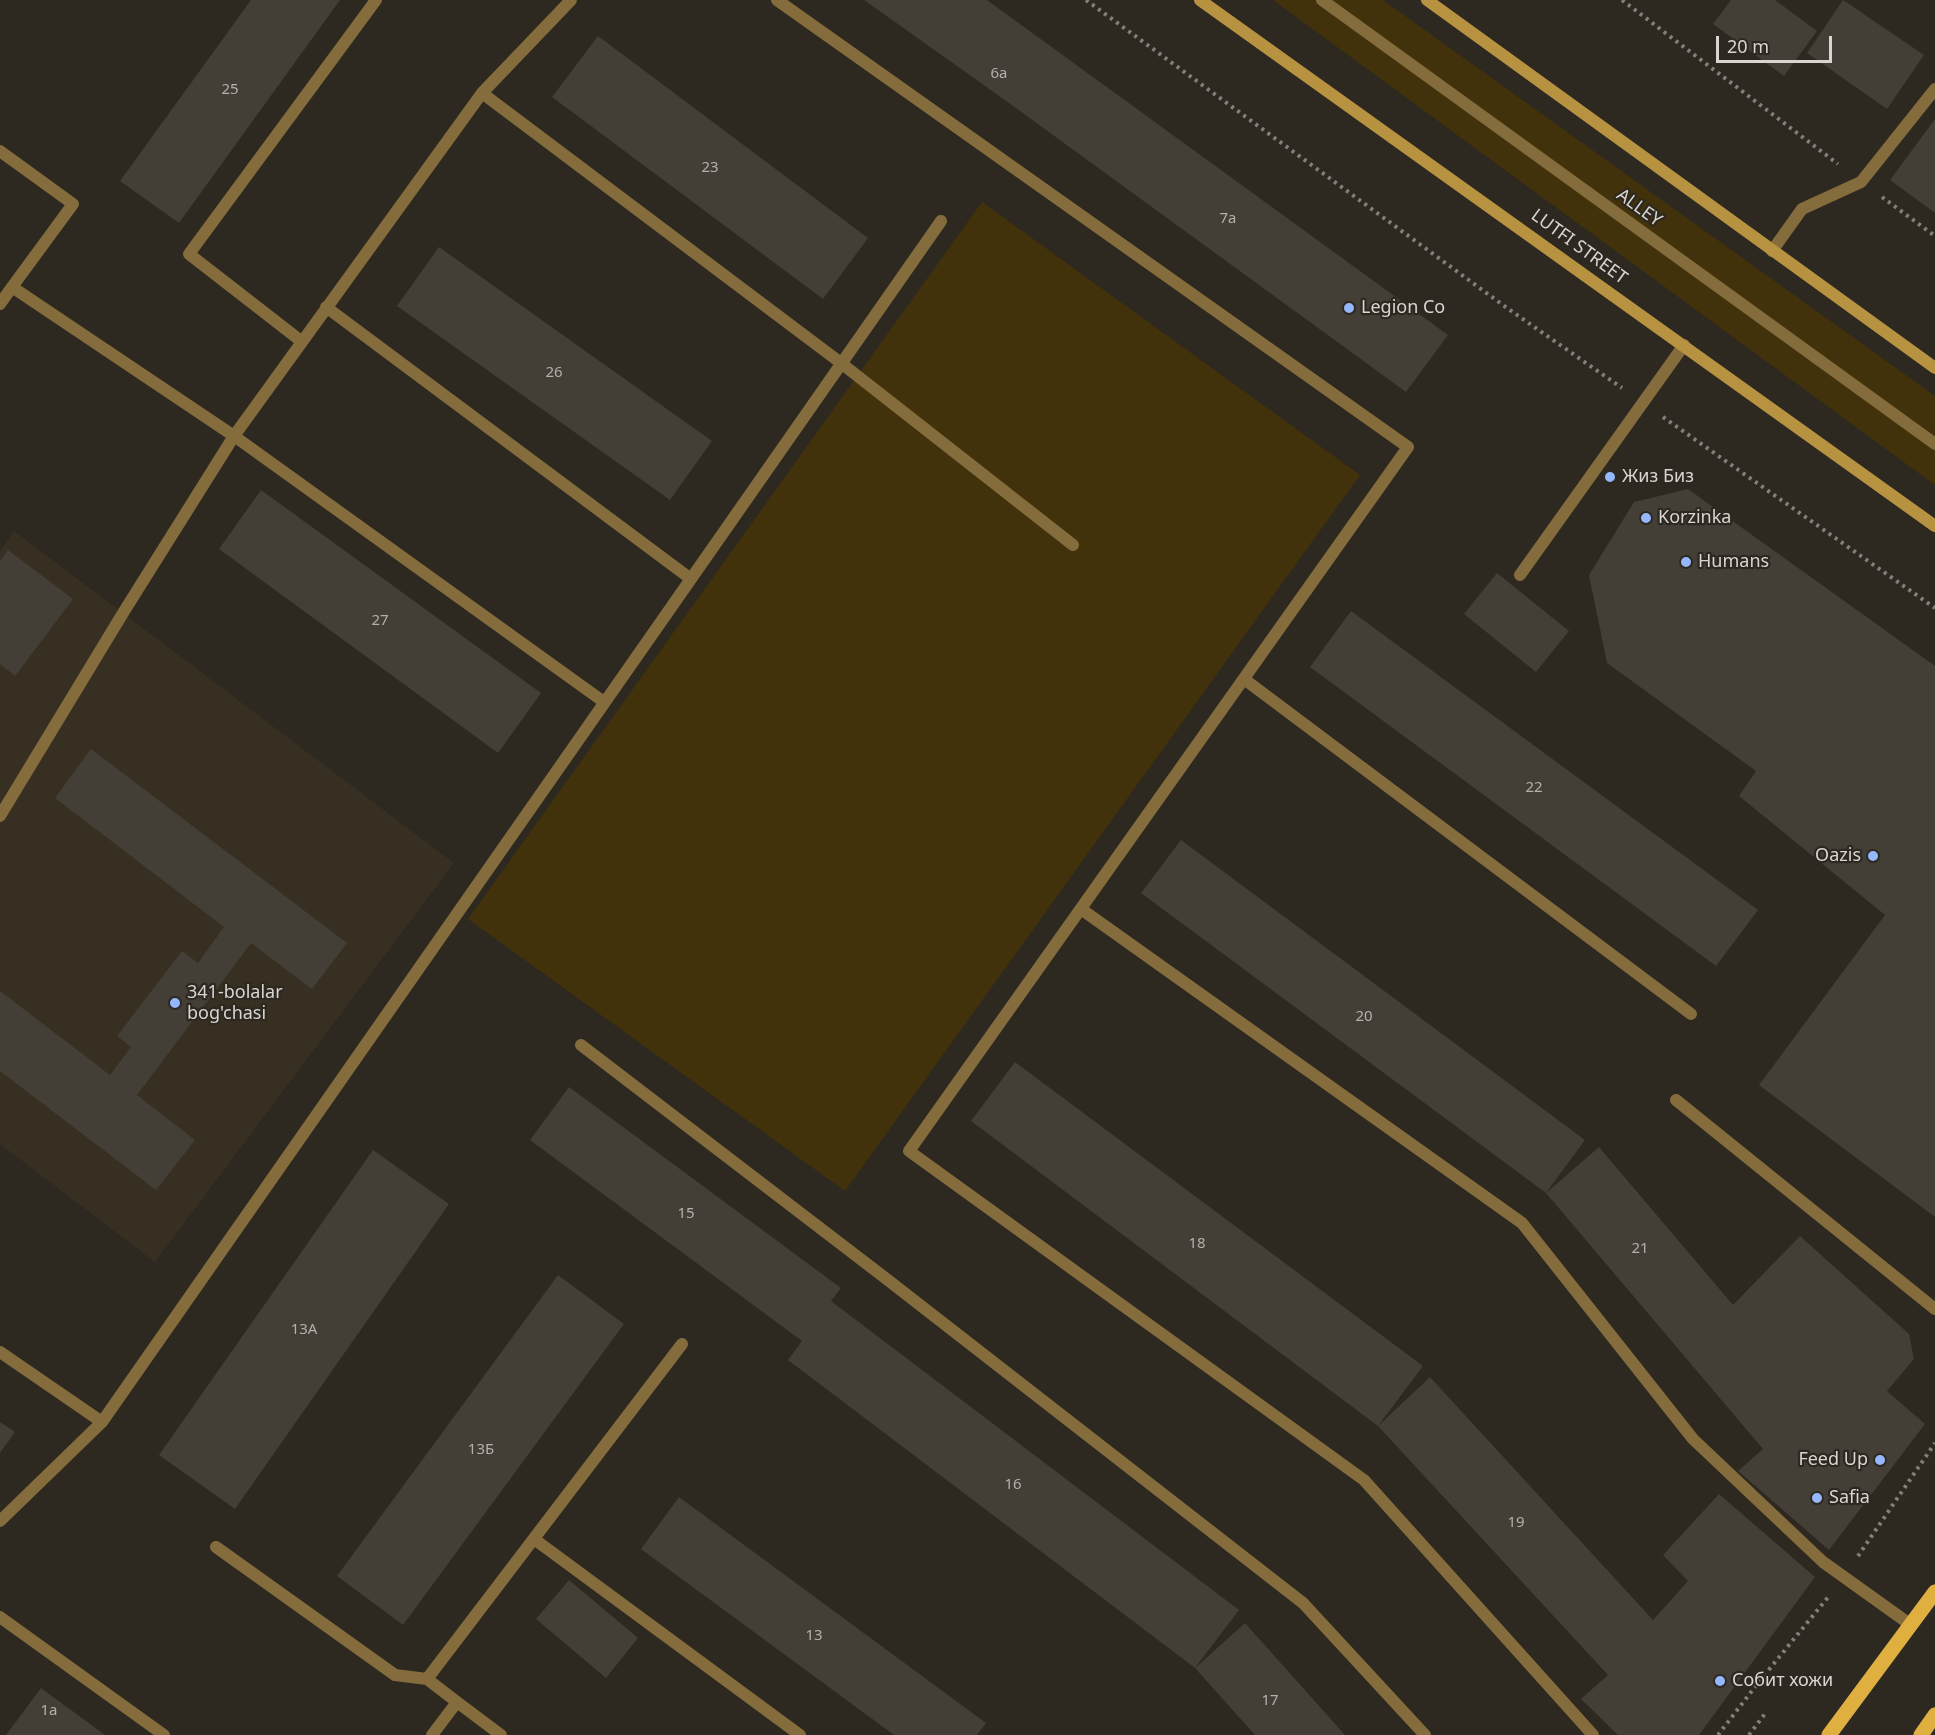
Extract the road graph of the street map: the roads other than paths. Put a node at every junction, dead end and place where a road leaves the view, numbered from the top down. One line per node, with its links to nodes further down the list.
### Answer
1 (376, 0): 15 (street)
2 (571, 0): 8 (street)
3 (777, 0): 25 (street)
4 (1200, 0): 16 (main road, LUTFI STREET)
5 (1322, 0): 20 (street, ALLEY)
6 (1427, 0): 11 (main road)
7 (1935, 89): 11 (street)
8 (482, 93): 14 (street); 17 (street)
9 (0, 151): 12 (street)
10 (941, 221): 17 (street)
11 (1772, 251): 18 (main road)
12 (12, 287): 13 (street); 19 (street)
13 (0, 304)
14 (326, 308): 15 (street); 24 (street)
15 (301, 341): 19 (street)
16 (1684, 345): 21 (main road, LUTFI STREET); 23 (street)
17 (841, 363): 22 (street); 24 (street)
18 (1935, 368)
19 (234, 436): 26 (street); 27 (street)
20 (1935, 444)
21 (1935, 526)
22 (1072, 545)
23 (1520, 575)
24 (691, 579): 26 (street)
25 (1244, 679): 28 (street); 29 (street)
26 (604, 702): 35 (street)
27 (0, 816)
28 (1081, 909): 41 (street); 50 (street)
29 (1691, 1014)
30 (581, 1046): 49 (street)
31 (1676, 1100): 32 (street)
32 (1935, 1309)
33 (682, 1344): 37 (street)
34 (0, 1352): 35 (street)
35 (102, 1422): 36 (street)
36 (0, 1521)
37 (534, 1539): 42 (street); 48 (street)
38 (216, 1547): 42 (street)
39 (1935, 1592): 41 (main road)
40 (0, 1617): 45 (street)
41 (1911, 1625): 51 (main road)
42 (427, 1679): 43 (street)
43 (457, 1702): 46 (street); 47 (street)
44 (1935, 1715): 52 (main road)
45 (164, 1735)
46 (432, 1735)
47 (501, 1735)
48 (800, 1735)
49 (1425, 1735)
50 (1593, 1735)
51 (1829, 1735)
52 (1921, 1735)

